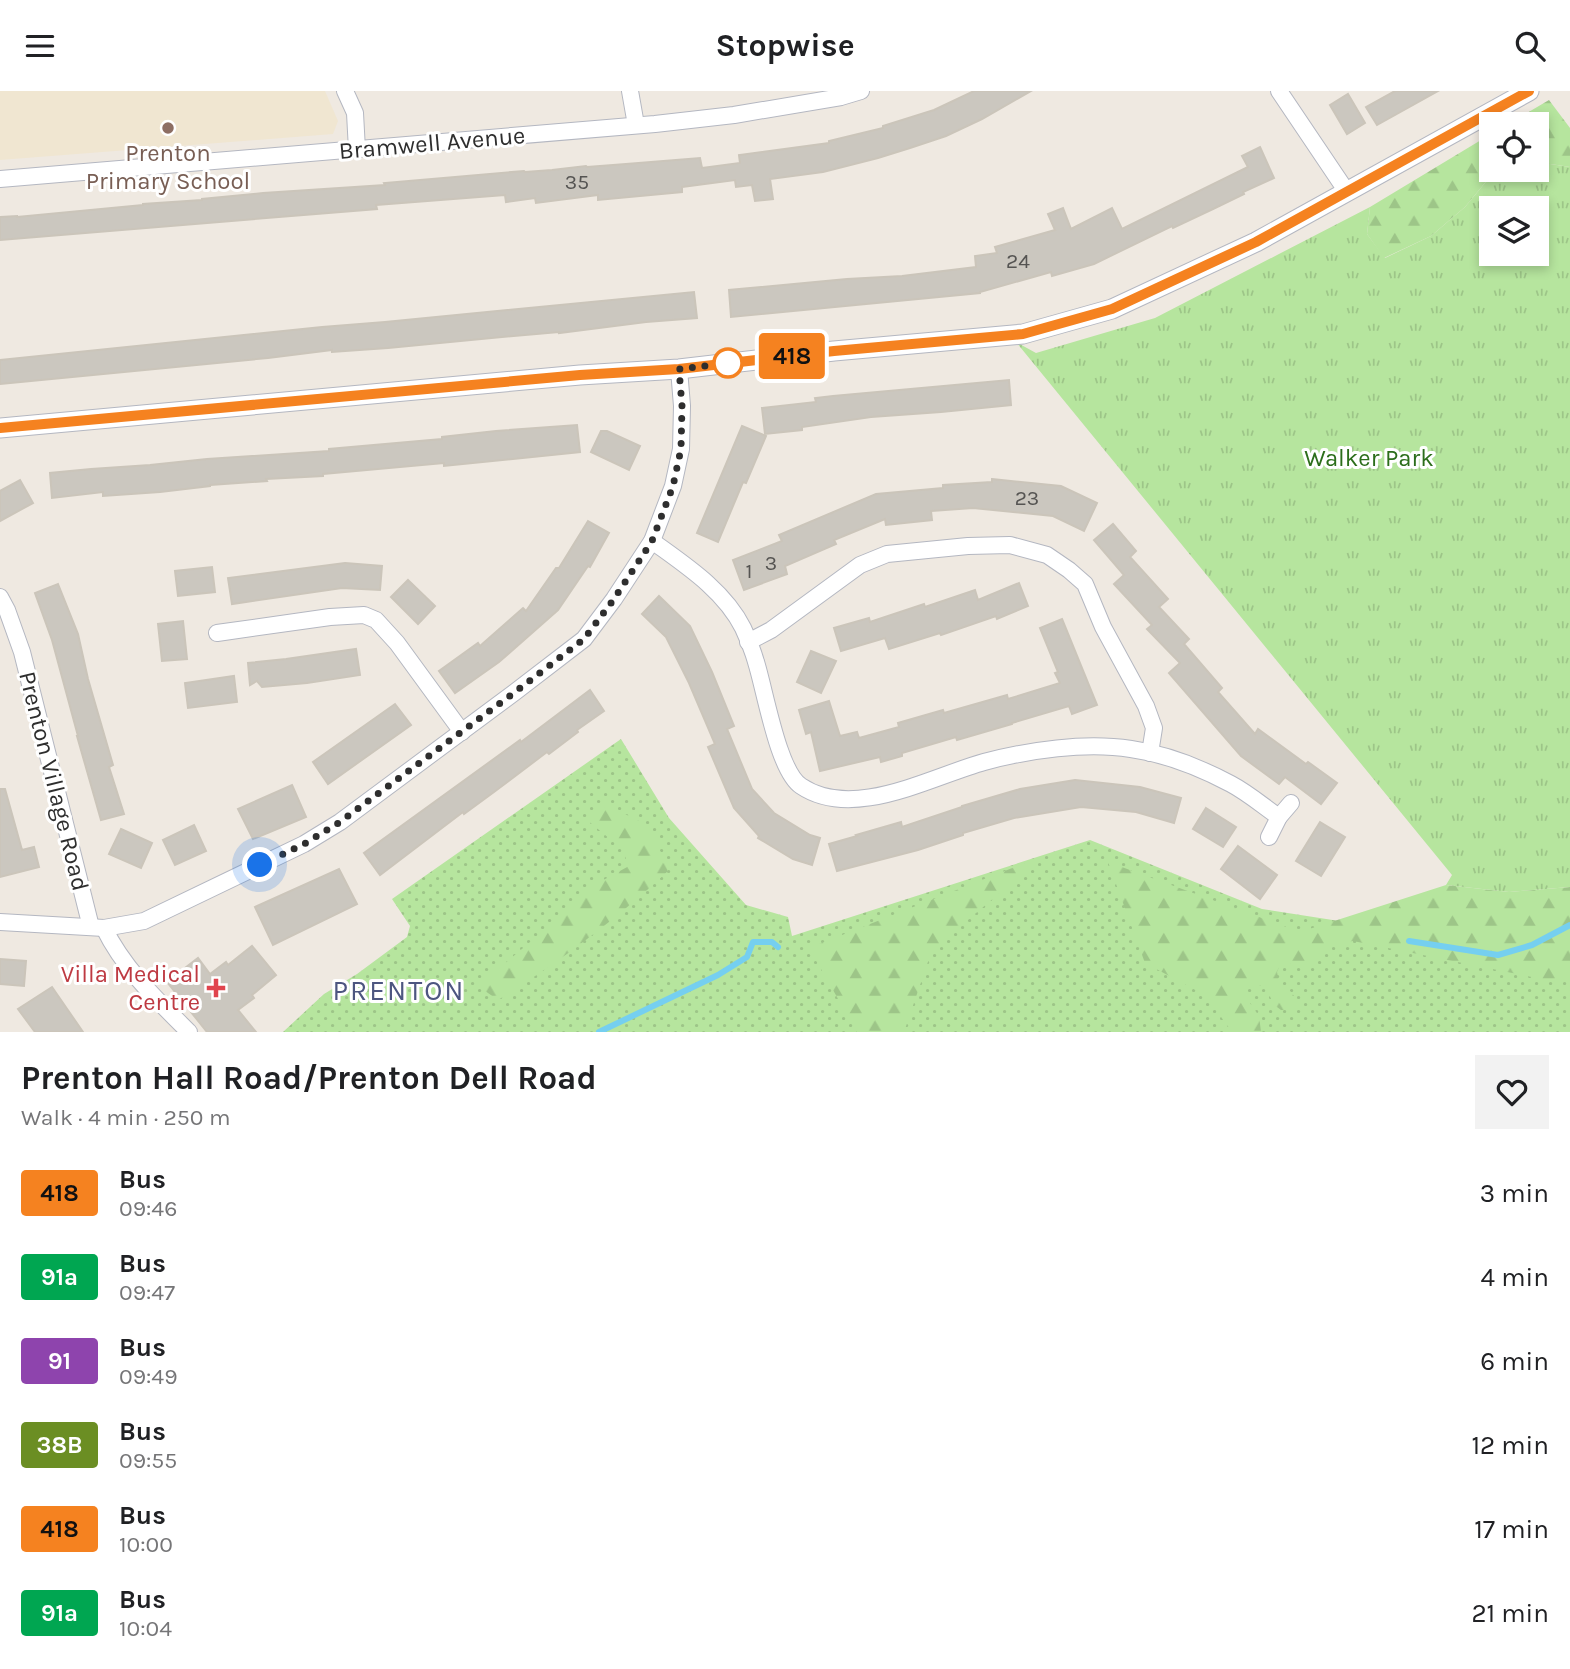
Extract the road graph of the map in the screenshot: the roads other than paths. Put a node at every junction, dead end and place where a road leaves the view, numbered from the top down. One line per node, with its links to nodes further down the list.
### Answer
1 (345, 91): 7 (street)
2 (630, 91): 6 (street)
3 (861, 91): 6 (street, Bramwell Avenue)
4 (1279, 91): 9 (street)
5 (1529, 91): 9 (street)
6 (636, 125): 7 (street, Bramwell Avenue)
7 (357, 150): 8 (street, Bramwell Avenue)
8 (0, 179)
9 (1347, 191): 10 (street)
10 (679, 369): 11 (street); 12 (street)
11 (0, 428)
12 (652, 541): 15 (street); 16 (street)
13 (0, 597): 22 (street, Prenton Village Road)
14 (217, 633): 16 (street)
15 (748, 642): 17 (street); 17 (street)
16 (461, 732): 22 (street)
17 (1150, 753): 19 (street)
18 (1291, 803): 19 (street)
19 (1279, 817): 20 (street)
20 (1269, 837)
21 (0, 922): 22 (street)
22 (97, 928): 23 (street, Prenton Village Road)
23 (189, 1032)

